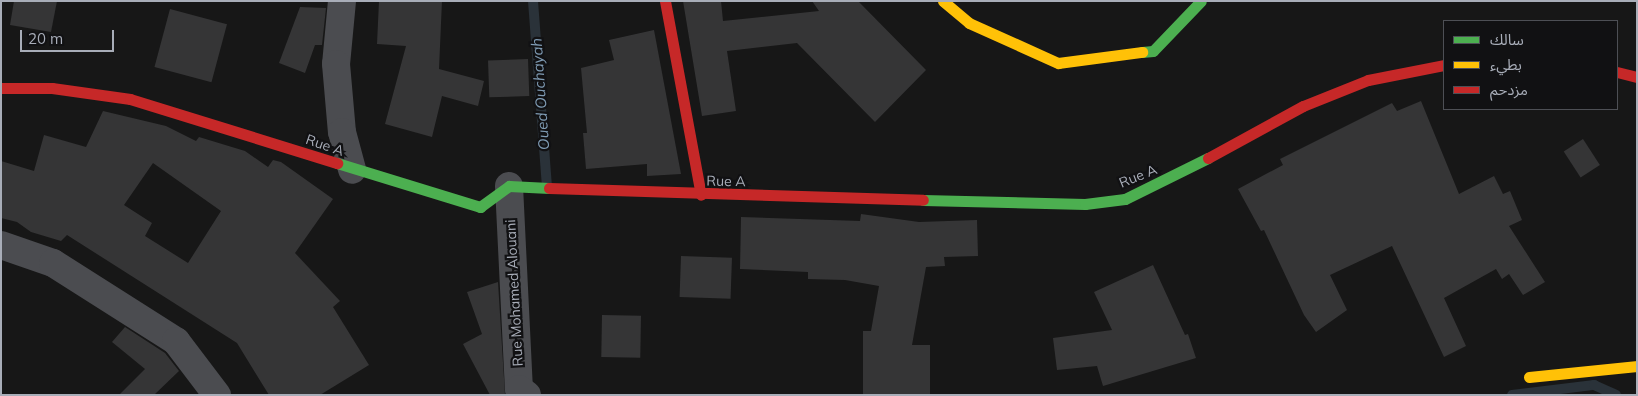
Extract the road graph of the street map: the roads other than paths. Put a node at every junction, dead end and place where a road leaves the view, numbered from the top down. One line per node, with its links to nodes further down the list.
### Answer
1 (342, 1): 9 (street)
2 (665, 1): 11 (street)
3 (943, 1): 4 (street)
4 (1201, 1)
5 (1443, 65): 11 (street, Rue A)
6 (1618, 72): 7 (street)
7 (1637, 77)
8 (1, 88): 9 (street, Rue A)
9 (352, 170): 10 (street, Rue A)
10 (509, 186): 11 (street, Rue A); 16 (street, Rue Mohamed Alouani)
11 (701, 195)
12 (1, 245): 15 (street)
13 (1637, 366): 14 (street)
14 (1529, 377)
15 (217, 395)
16 (527, 395)

